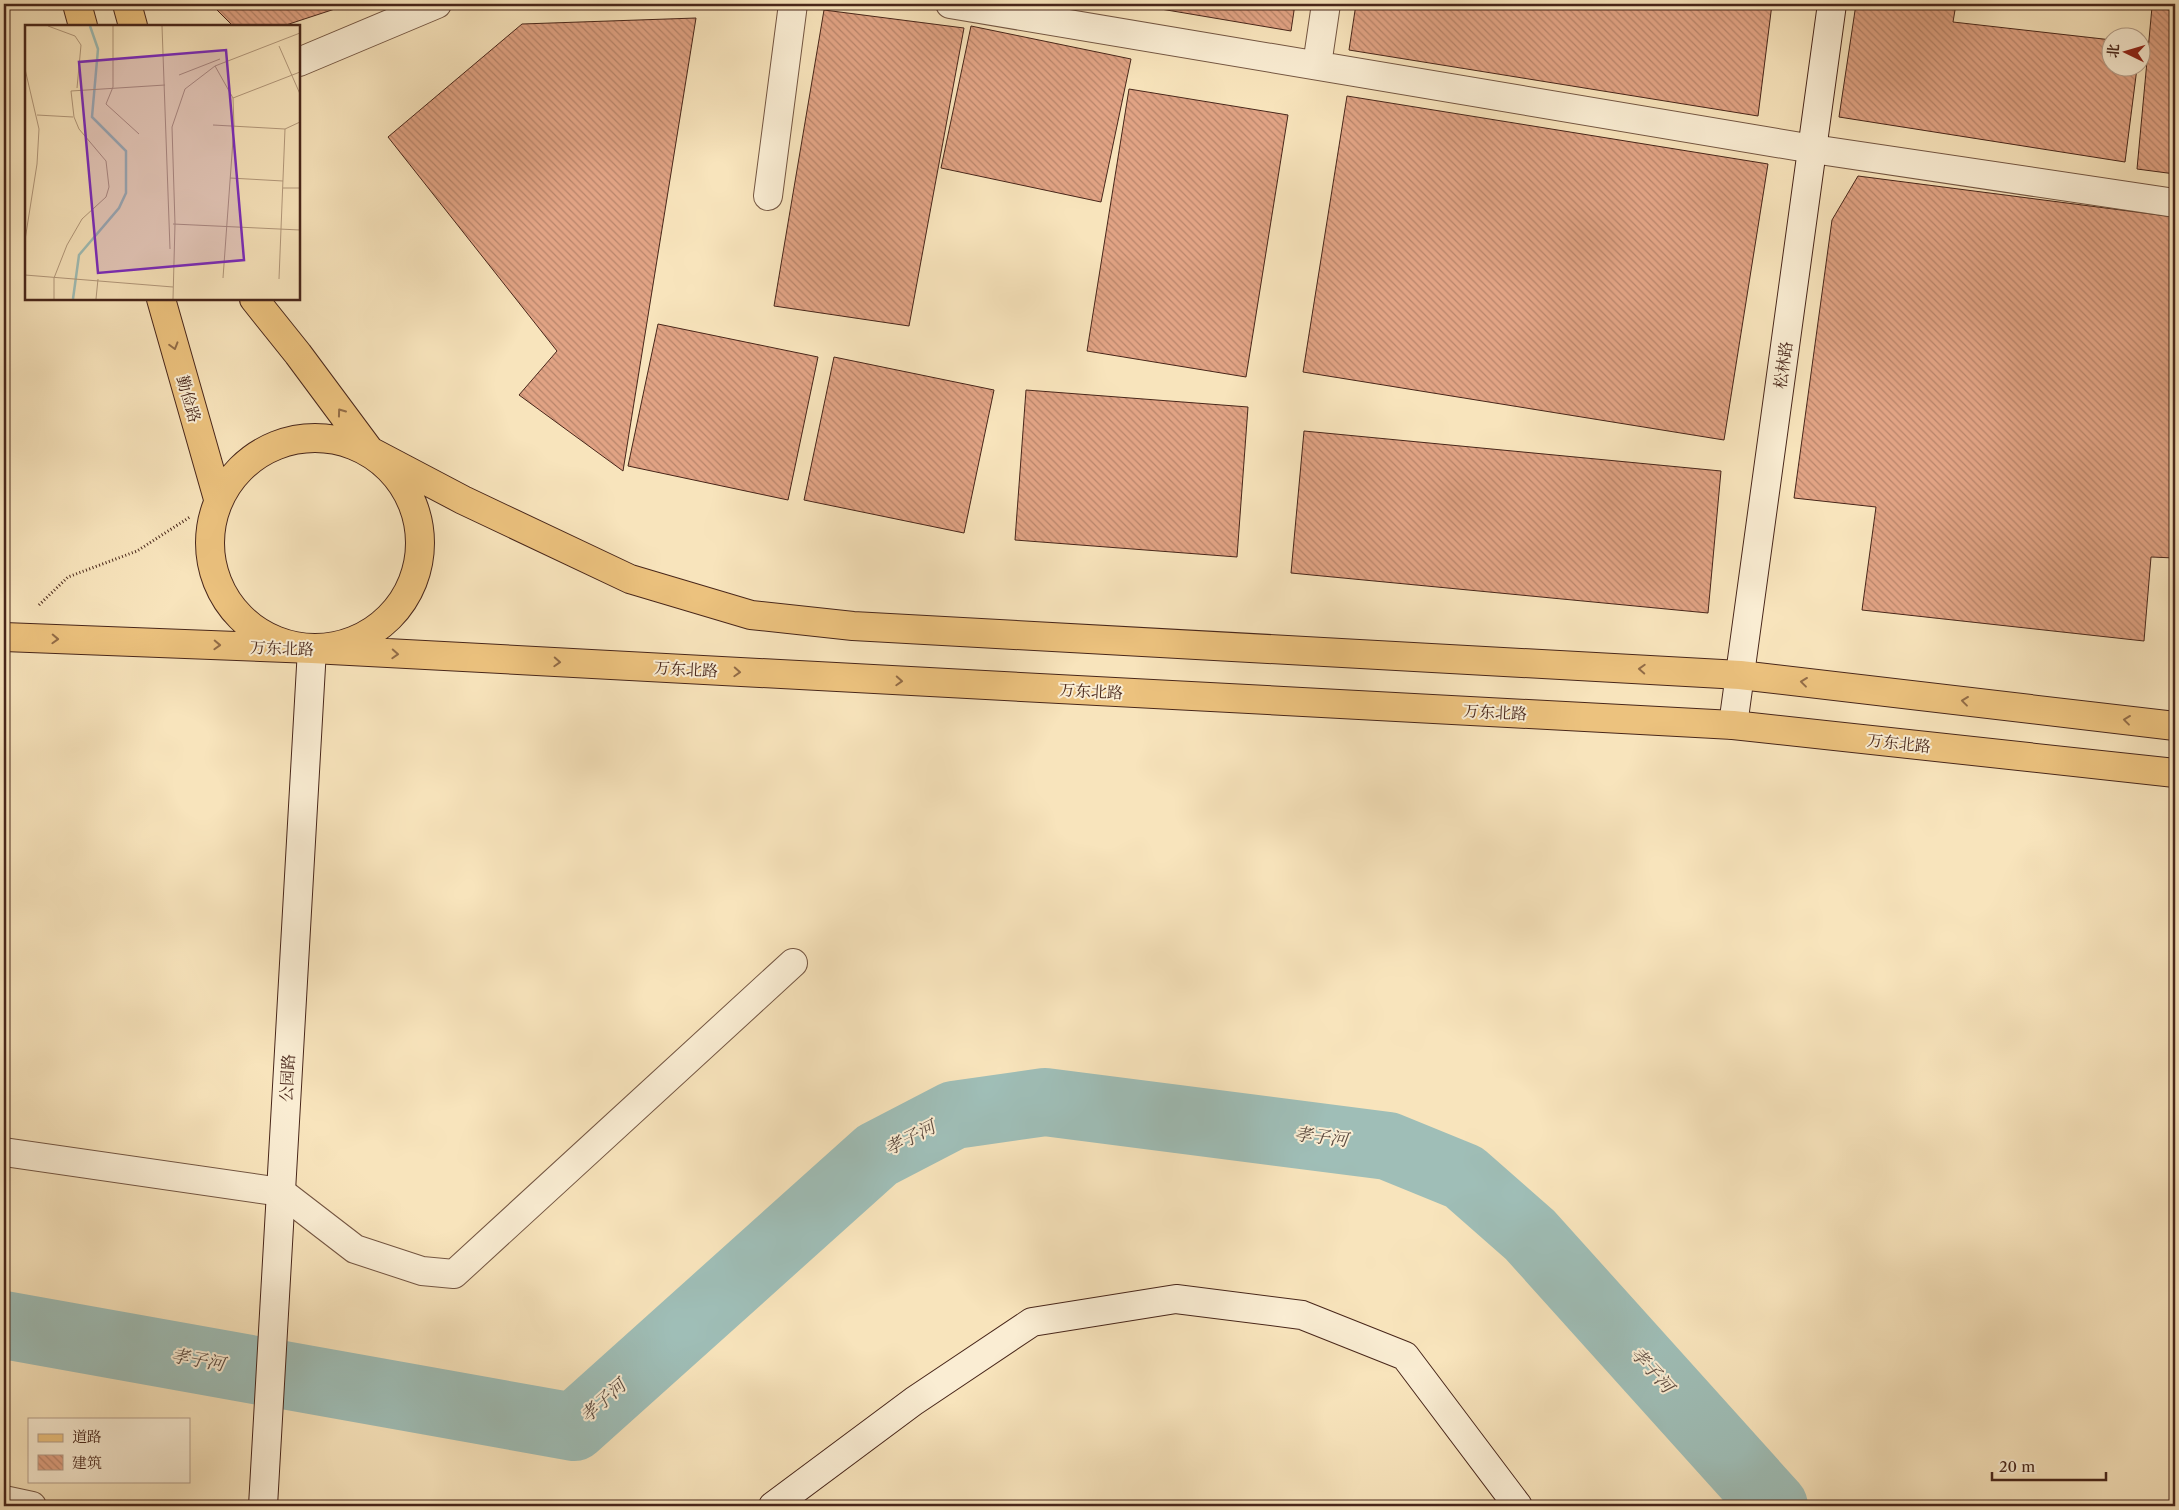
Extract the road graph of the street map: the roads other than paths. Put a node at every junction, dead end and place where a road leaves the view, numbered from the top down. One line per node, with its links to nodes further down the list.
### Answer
1 (77, 4): 8 (main road)
2 (127, 4): 9 (main road)
3 (437, 4): 10 (street)
4 (793, 4): 13 (street)
5 (950, 4): 11 (street)
6 (1326, 4): 11 (street)
7 (1832, 4): 12 (street, 松林路)
8 (83, 25)
9 (133, 25)
10 (300, 62)
11 (1317, 66): 12 (street)
12 (1813, 149): 14 (street); 21 (street, 松林路)
13 (768, 196)
14 (2175, 203)
15 (161, 300): 18 (main road, 勤俭路, one-way to 18)
16 (255, 300): 17 (main road, one-way to 16)
17 (370, 451): 18 (main road); 20 (main road); 21 (main road, one-way to 17)
18 (218, 499): 20 (main road)
19 (5, 637): 20 (main road, 万东北路, one-way to 20)
20 (312, 649): 22 (main road, 万东北路, one-way to 22); 27 (street, 公园路)
21 (1740, 675): 22 (street, 松林路); 23 (main road, one-way to 21)
22 (1733, 725): 24 (main road, 万东北路)
23 (2175, 726)
24 (2175, 773)
25 (793, 963): 27 (street)
26 (4, 1152): 27 (street)
27 (280, 1192): 30 (street, 公园路)
28 (4, 1500): 29 (street)
29 (32, 1506)
30 (263, 1506)
31 (773, 1506): 32 (street)
32 (1518, 1506)

